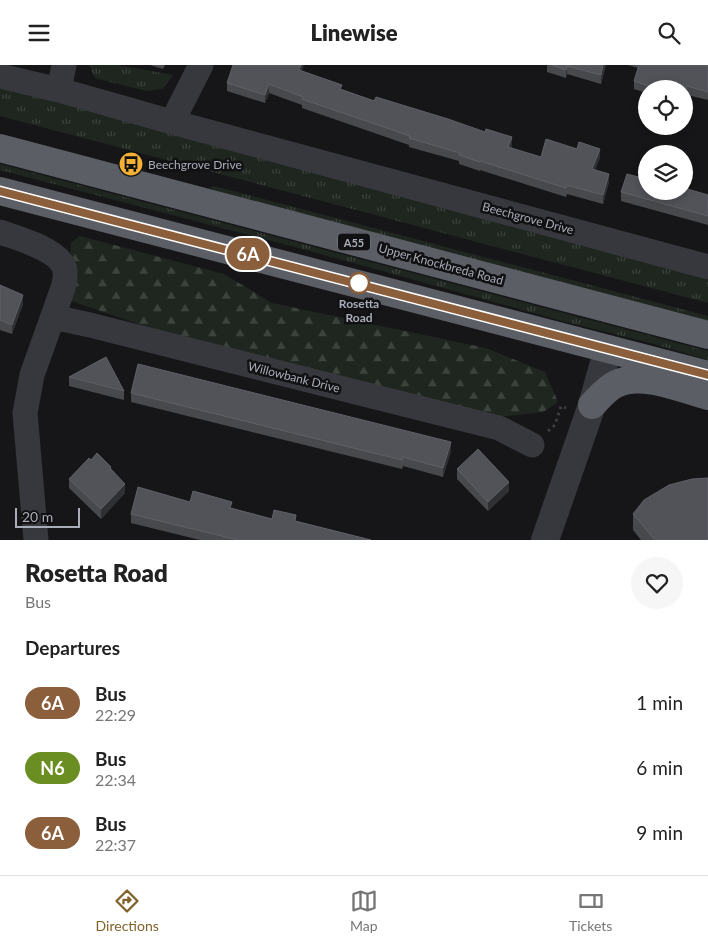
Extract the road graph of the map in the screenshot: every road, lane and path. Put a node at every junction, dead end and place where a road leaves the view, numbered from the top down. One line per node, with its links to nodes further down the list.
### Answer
1 (64, 65): 4 (street)
2 (202, 65): 5 (street)
3 (0, 76): 4 (street, Beechgrove Drive)
4 (59, 90): 5 (street, Beechgrove Drive)
5 (172, 122): 9 (street, Beechgrove Drive)
6 (0, 148): 11 (highway, Upper Knockbreda Road / A55)
7 (0, 191): 12 (highway)
8 (0, 232): 10 (street)
9 (708, 267)
10 (53, 317): 18 (street, Willowbank Drive); 19 (street)
11 (708, 335)
12 (608, 349): 13 (highway); 15 (street)
13 (708, 375)
14 (708, 396): 15 (highway)
15 (592, 405): 20 (street)
16 (561, 407): 17 (path)
17 (555, 425)
18 (532, 445)
19 (36, 540)
20 (545, 540)

